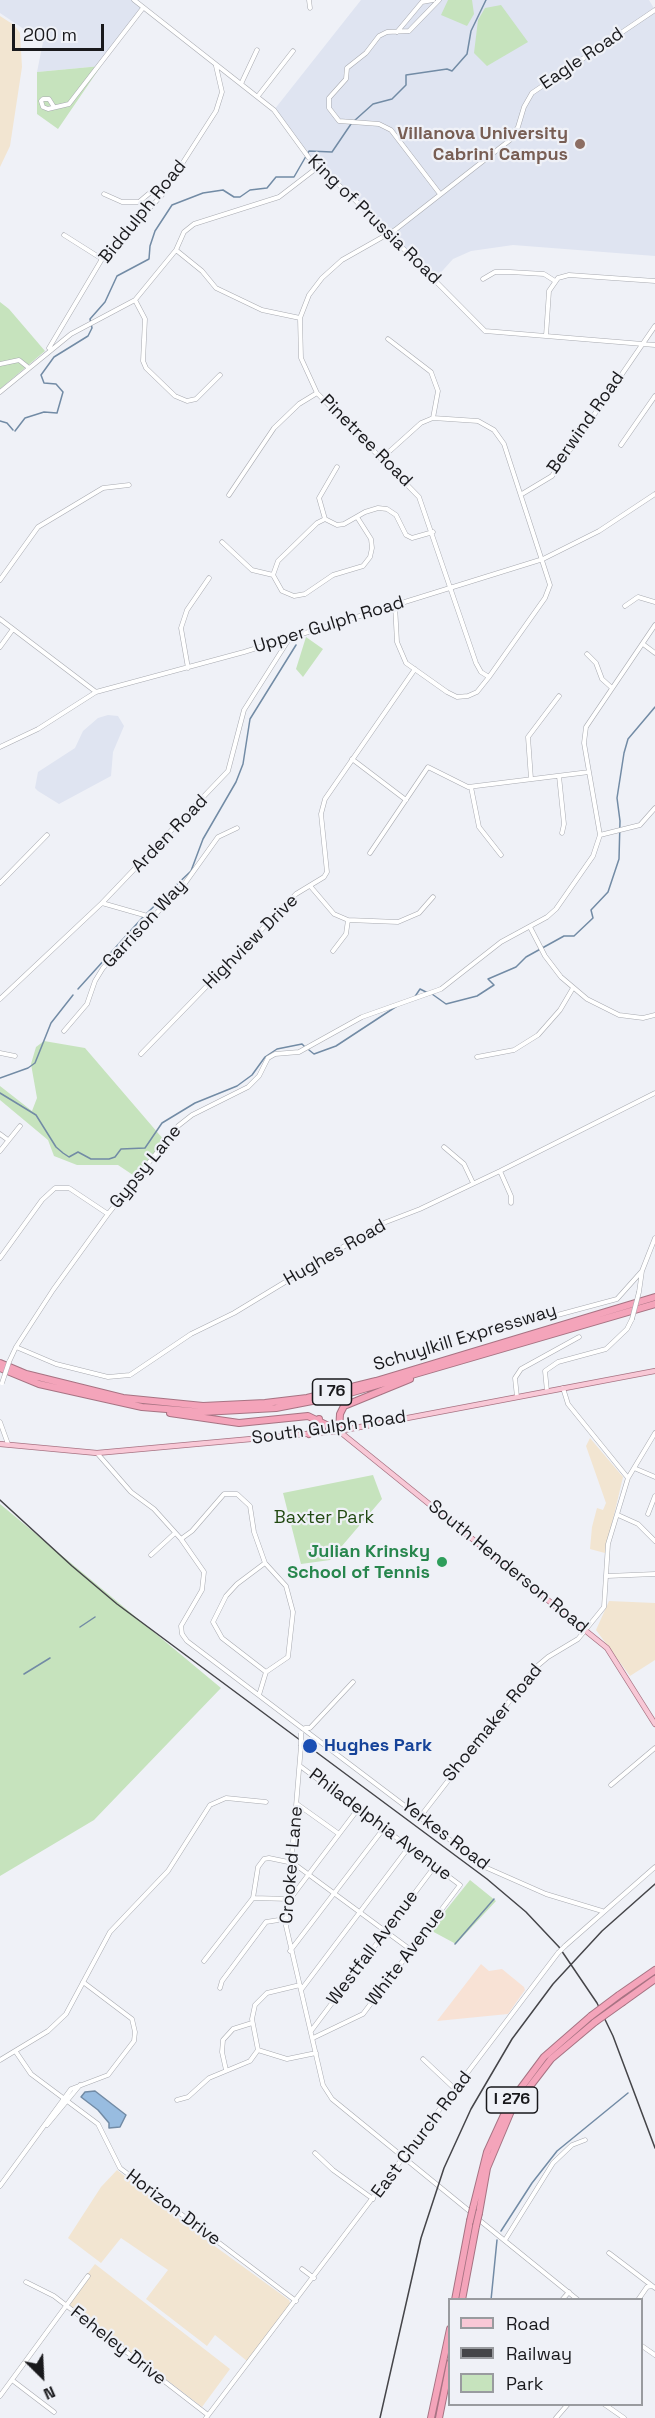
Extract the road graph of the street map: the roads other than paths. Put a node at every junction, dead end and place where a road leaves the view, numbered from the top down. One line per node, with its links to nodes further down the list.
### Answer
1 (134, 0): 5 (street, King of Prussia Road)
2 (309, 0): 6 (street)
3 (433, 0): 8 (street)
4 (439, 0): 8 (street)
5 (143, 8): 11 (street, King of Prussia Road); 14 (street)
6 (310, 8)
7 (655, 10): 17 (street, Eagle Road)
8 (396, 32): 17 (street)
9 (257, 50): 12 (street)
10 (293, 51): 13 (street)
11 (216, 65): 12 (street, King of Prussia Road); 18 (street, Biddulph Road)
12 (241, 84): 13 (street, King of Prussia Road)
13 (258, 96): 15 (street, King of Prussia Road)
14 (54, 108)
15 (318, 167): 20 (street, King of Prussia Road); 21 (street)
16 (104, 194): 18 (street)
17 (440, 194): 20 (street, Eagle Road)
18 (162, 195): 22 (street, Biddulph Road)
19 (64, 235): 22 (street)
20 (387, 235): 27 (street, Pinetree Road); 29 (street, King of Prussia Road)
21 (176, 250): 26 (street); 27 (street)
22 (102, 259): 33 (street, Biddulph Road)
23 (483, 279): 24 (street)
24 (555, 281): 25 (street); 29 (street)
25 (655, 281)
26 (135, 300): 33 (street); 36 (street)
27 (300, 318): 38 (street, Pinetree Road)
28 (655, 326): 31 (street, Berwind Road)
29 (546, 336): 31 (street, King of Prussia Road)
30 (388, 339): 40 (street)
31 (642, 342): 32 (street, King of Prussia Road); 45 (street, Berwind Road)
32 (655, 345)
33 (46, 353): 35 (street)
34 (0, 364): 35 (street)
35 (29, 368): 37 (street)
36 (220, 375)
37 (0, 392)
38 (317, 393): 42 (street, Pinetree Road); 47 (street)
39 (655, 396): 41 (street)
40 (433, 418): 42 (street); 45 (street)
41 (621, 445)
42 (381, 459): 50 (street, Pinetree Road)
43 (337, 467): 49 (street)
44 (129, 484): 55 (street)
45 (522, 494): 52 (street)
46 (655, 494): 52 (street, Upper Gulph Road)
47 (229, 495)
48 (357, 517): 49 (street); 50 (street); 53 (street)
49 (325, 519): 53 (street)
50 (433, 532): 56 (street, Pinetree Road)
51 (222, 542): 53 (street)
52 (543, 559): 56 (street, Upper Gulph Road); 70 (street)
53 (273, 575)
54 (209, 578): 68 (street)
55 (0, 580)
56 (450, 586): 58 (street, Upper Gulph Road); 70 (street, Pinetree Road)
57 (655, 602): 59 (street)
58 (395, 605): 63 (street, Upper Gulph Road); 69 (street)
59 (625, 606)
60 (0, 619): 62 (street)
61 (655, 625): 64 (street)
62 (13, 629): 65 (street); 72 (street)
63 (291, 636): 68 (street, Upper Gulph Road); 91 (street, Arden Road)
64 (643, 644): 66 (street); 71 (street)
65 (0, 646)
66 (655, 653)
67 (587, 654): 71 (street)
68 (188, 668): 72 (street, Upper Gulph Road)
69 (415, 669): 70 (street); 75 (street, Highview Drive)
70 (489, 677)
71 (612, 688): 76 (street)
72 (96, 692): 74 (street, Upper Gulph Road)
73 (559, 696): 78 (street)
74 (0, 747)
75 (352, 759): 80 (street); 89 (street, Highview Drive)
76 (589, 772): 77 (street); 84 (street)
77 (559, 776): 78 (street); 83 (street)
78 (531, 780): 79 (street)
79 (471, 787): 80 (street); 87 (street)
80 (406, 800): 86 (street)
81 (655, 808): 84 (street)
82 (237, 828): 92 (street, Garrison Way)
83 (562, 833)
84 (600, 834): 94 (street, Gypsy Lane)
85 (47, 835): 88 (street)
86 (370, 854)
87 (501, 855)
88 (0, 883)
89 (312, 887): 93 (street); 101 (street, Highview Drive)
90 (433, 897): 93 (street)
91 (102, 903): 92 (street); 97 (street, Arden Road)
92 (151, 917): 99 (street, Garrison Way)
93 (348, 920): 95 (street)
94 (530, 927): 96 (street); 113 (street, Gypsy Lane)
95 (333, 951)
96 (573, 988): 98 (street); 103 (street)
97 (0, 999)
98 (655, 1015)
99 (64, 1031)
100 (0, 1053): 102 (street)
101 (141, 1054)
102 (15, 1056)
103 (477, 1056)
104 (655, 1093): 110 (street, Hughes Road)
105 (20, 1126): 107 (street)
106 (0, 1134): 107 (street)
107 (8, 1140): 109 (street)
108 (444, 1147): 111 (street)
109 (0, 1151)
110 (500, 1171): 111 (street, Hughes Road); 112 (street)
111 (473, 1183): 121 (street, Hughes Road)
112 (511, 1203)
113 (108, 1214): 115 (street); 121 (street, Gypsy Lane)
114 (655, 1238): 116 (street)
115 (0, 1258)
116 (642, 1271): 119 (street); 127 (street, bridge)
117 (655, 1297): 123 (highway, Schuylkill Expressway / I 76)
118 (655, 1304): 122 (highway, Schuylkill Expressway / I 76)
119 (550, 1317)
120 (579, 1337): 128 (street)
121 (16, 1347): 126 (street, Gypsy Lane, bridge)
122 (478, 1356): 129 (highway, Schuylkill Expressway / I 76); 132 (highway)
123 (0, 1365): 129 (highway, Schuylkill Expressway / I 76)
124 (655, 1372): 125 (main road, South Gulph Road)
125 (563, 1389): 127 (main road, South Gulph Road); 140 (street)
126 (0, 1390)
127 (547, 1391): 128 (main road, South Gulph Road)
128 (518, 1397): 132 (main road, South Gulph Road)
129 (154, 1409): 130 (highway)
130 (319, 1419): 132 (highway); 134 (highway)
131 (0, 1422): 136 (street)
132 (339, 1431): 134 (main road, South Gulph Road); 151 (main road, South Henderson Road)
133 (655, 1433): 138 (street, Shoemaker Road)
134 (309, 1434): 137 (main road, South Gulph Road)
135 (0, 1444): 136 (main road, South Gulph Road)
136 (8, 1444): 137 (main road, South Gulph Road)
137 (97, 1453): 144 (street)
138 (634, 1468): 139 (street); 140 (street, Shoemaker Road)
139 (655, 1477)
140 (628, 1478): 143 (street, Shoemaker Road)
141 (655, 1496): 142 (street)
142 (648, 1514)
143 (618, 1515): 146 (street); 150 (street, Shoemaker Road)
144 (176, 1533): 145 (street); 147 (street)
145 (181, 1539): 148 (street); 154 (street)
146 (655, 1541)
147 (151, 1555)
148 (265, 1563): 152 (street); 152 (street)
149 (655, 1574): 150 (street)
150 (607, 1576): 151 (street, Shoemaker Road)
151 (586, 1631): 155 (main road, South Henderson Road); 163 (street, Shoemaker Road)
152 (266, 1672): 154 (street)
153 (353, 1682): 156 (street)
154 (259, 1695): 156 (street)
155 (655, 1724)
156 (304, 1728): 158 (street, Crooked Lane, bridge); 163 (street, Yerkes Road)
157 (655, 1748): 159 (street)
158 (300, 1765): 161 (street, Crooked Lane); 162 (street, Philadelphia Avenue)
159 (611, 1785)
160 (266, 1802): 184 (street)
161 (297, 1804): 165 (street); 167 (street, Crooked Lane)
162 (358, 1809): 164 (street, Philadelphia Avenue); 165 (street)
163 (420, 1817): 175 (street, Yerkes Road)
164 (384, 1828): 166 (street, Philadelphia Avenue); 172 (street)
165 (339, 1834): 170 (street)
166 (409, 1847): 168 (street, Philadelphia Avenue); 176 (street)
167 (290, 1862): 170 (street); 173 (street); 174 (street, Crooked Lane)
168 (435, 1866): 171 (street, Philadelphia Avenue); 178 (street, Westfall Avenue)
169 (655, 1867): 175 (street, East Church Road)
170 (309, 1874): 172 (street); 174 (street)
171 (460, 1885): 179 (street, White Avenue)
172 (334, 1894): 176 (street); 180 (street)
173 (253, 1898): 174 (street); 181 (street)
174 (286, 1901): 177 (street, Crooked Lane)
175 (602, 1911): 199 (street, East Church Road, bridge)
176 (360, 1912): 178 (street); 187 (street)
177 (285, 1919): 180 (street, Crooked Lane); 186 (street)
178 (386, 1932): 179 (street); 191 (street, Westfall Avenue)
179 (411, 1950): 192 (street, White Avenue)
180 (290, 1951): 185 (street, Crooked Lane)
181 (204, 1960)
182 (655, 1970): 188 (highway, I 276)
183 (655, 1979): 188 (highway, I 276)
184 (83, 1982): 194 (street); 200 (street)
185 (300, 1985): 187 (street, Crooked Lane); 190 (street)
186 (220, 1988)
187 (301, 1991): 191 (street, Crooked Lane)
188 (621, 1999): 189 (highway, I 276, bridge)
189 (593, 2019): 215 (highway, I 276, bridge); 216 (highway, I 276, bridge)
190 (252, 2023): 193 (street); 198 (street)
191 (311, 2031): 192 (street, Crooked Lane)
192 (313, 2038): 195 (street, Crooked Lane)
193 (258, 2050): 195 (street); 198 (street)
194 (16, 2052): 196 (street); 200 (street, Horizon Drive)
195 (316, 2053): 204 (street, Crooked Lane)
196 (0, 2060)
197 (423, 2060): 199 (street)
198 (226, 2070): 201 (street)
199 (456, 2090): 204 (street, East Church Road)
200 (65, 2100): 205 (street); 220 (street, Horizon Drive)
201 (177, 2100)
202 (585, 2140): 207 (street)
203 (315, 2153): 206 (street)
204 (403, 2159): 206 (street, East Church Road); 207 (street, Crooked Lane)
205 (0, 2186)
206 (373, 2199): 211 (street, East Church Road)
207 (505, 2240): 214 (street, Crooked Lane)
208 (609, 2253): 213 (street)
209 (302, 2269): 211 (street)
210 (88, 2277): 221 (street)
211 (314, 2278): 220 (street, East Church Road)
212 (26, 2283): 221 (street, Feheley Drive)
213 (654, 2287): 219 (street)
214 (569, 2292): 217 (street); 218 (street, Crooked Lane)
215 (455, 2298)
216 (462, 2298)
217 (564, 2298)
218 (576, 2298)
219 (639, 2298)
220 (296, 2301): 229 (street, East Church Road)
221 (66, 2306): 224 (street); 229 (street, Feheley Drive)
222 (448, 2338): 230 (highway)
223 (448, 2372): 231 (highway)
224 (12, 2380): 225 (street); 228 (street)
225 (0, 2396)
226 (566, 2406): 232 (street)
227 (607, 2406): 233 (street)
228 (54, 2412)
229 (207, 2417)
230 (431, 2418)
231 (438, 2418)
232 (556, 2418)
233 (624, 2418)

